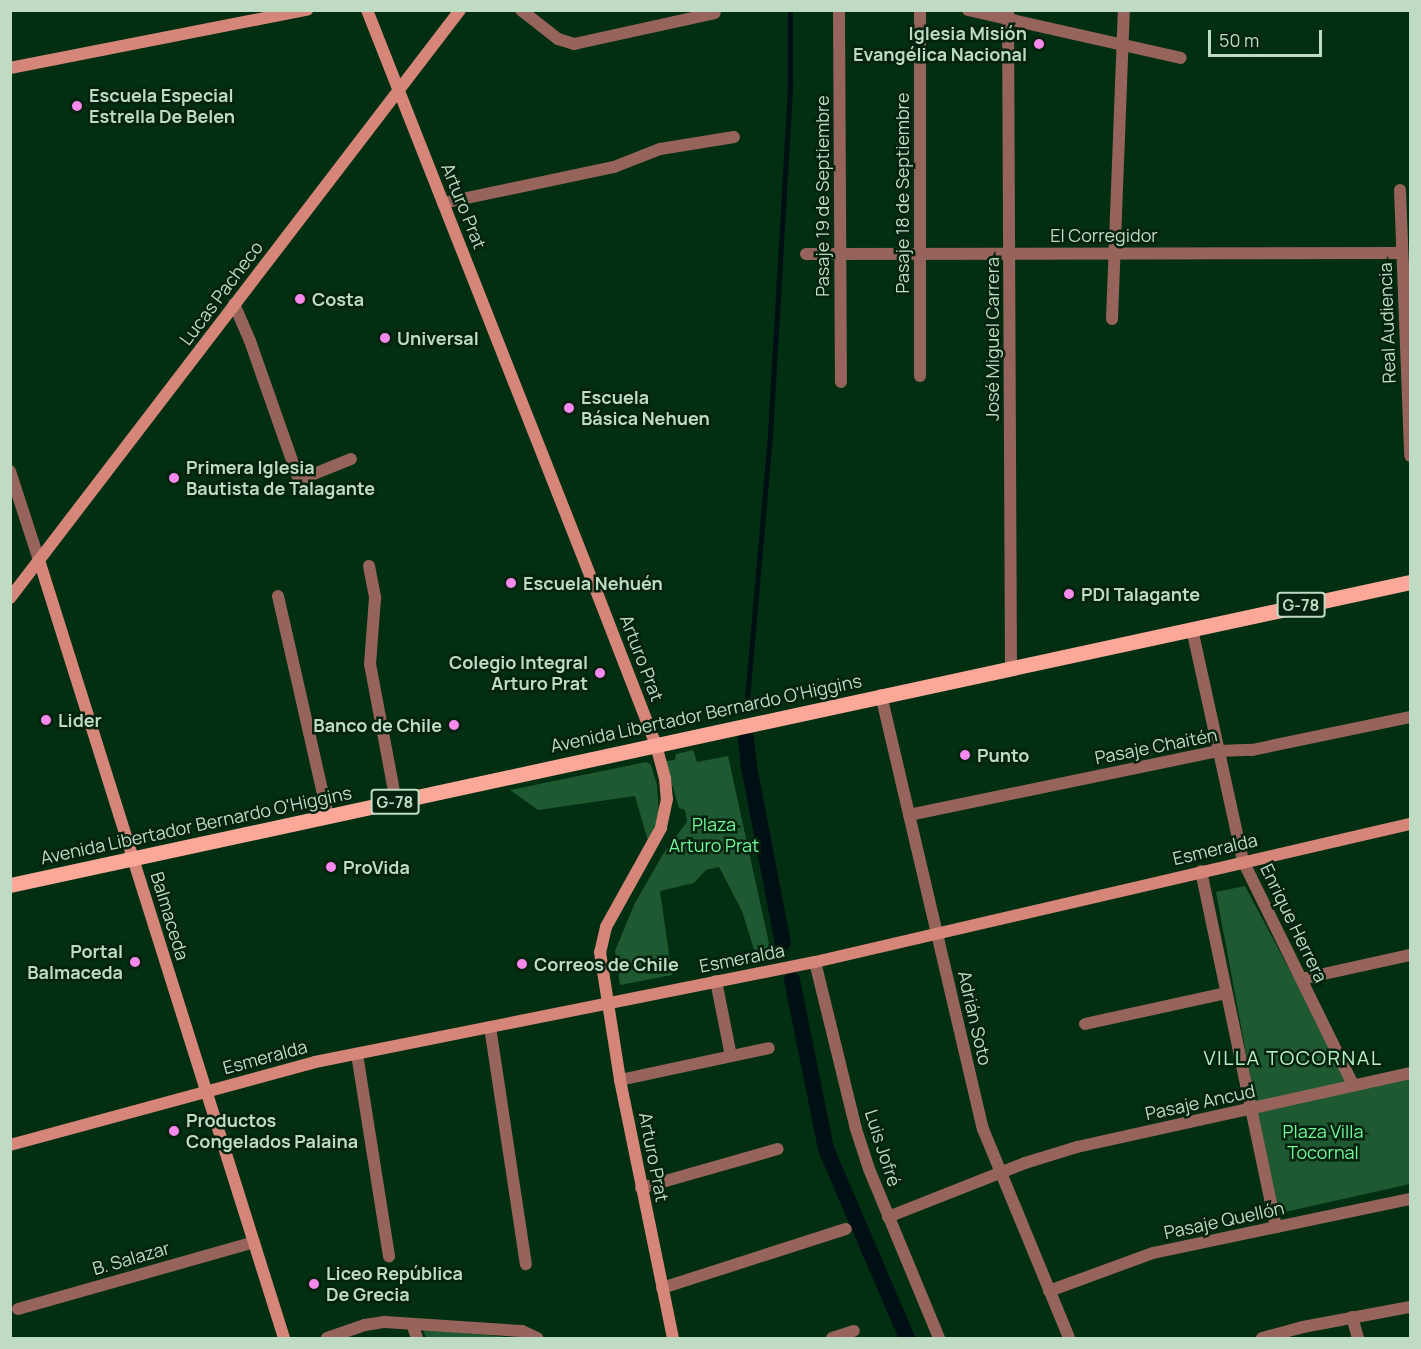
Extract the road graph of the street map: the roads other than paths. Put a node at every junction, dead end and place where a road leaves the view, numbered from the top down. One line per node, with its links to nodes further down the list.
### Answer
1 (307, 10): 13 (main road)
2 (367, 10): 14 (main road, Arturo Prat)
3 (460, 10): 14 (main road, Lucas Pacheco)
4 (521, 10): 9 (street)
5 (839, 10): 20 (street, Pasaje 19 de Septiembre)
6 (920, 10): 21 (street, Pasaje 18 de Septiembre)
7 (968, 10): 10 (street)
8 (1124, 10): 11 (street)
9 (715, 13)
10 (1008, 15): 11 (street); 22 (street, José Miguel Carrera)
11 (1123, 45): 12 (street); 23 (street)
12 (1182, 58)
13 (10, 68)
14 (399, 92): 17 (main road, Arturo Prat); 24 (main road, Lucas Pacheco)
15 (734, 136): 17 (street)
16 (1400, 190): 18 (street, Real Audiencia)
17 (443, 203): 40 (main road, Arturo Prat)
18 (1402, 253): 23 (street, El Corregidor); 28 (street, Real Audiencia)
19 (806, 254): 20 (street, El Corregidor)
20 (841, 254): 21 (street, El Corregidor); 27 (street, Pasaje 19 de Septiembre)
21 (920, 254): 22 (street, El Corregidor); 26 (street, Pasaje 18 de Septiembre)
22 (1010, 254): 23 (street, El Corregidor); 37 (street, José Miguel Carrera)
23 (1115, 254): 25 (street)
24 (234, 304): 29 (street); 31 (main road, Lucas Pacheco)
25 (1112, 319)
26 (921, 376)
27 (841, 382)
28 (1410, 456)
29 (351, 459)
30 (10, 471): 31 (street, Balmaceda)
31 (39, 560): 35 (main road, Lucas Pacheco); 46 (main road, Balmaceda)
32 (369, 566): 42 (street)
33 (1410, 582): 36 (main road, Avenida Libertador Bernardo O'Higgins / G-78)
34 (278, 596): 44 (street)
35 (10, 598)
36 (1192, 628): 37 (main road, Avenida Libertador Bernardo O'Higgins / G-78); 41 (street, Enrique Herrera)
37 (1011, 668): 38 (main road, Avenida Libertador Bernardo O'Higgins / G-78)
38 (881, 695): 40 (main road, Avenida Libertador Bernardo O'Higgins / G-78); 43 (street, Adrián Soto)
39 (1410, 717): 41 (street, Pasaje Chaitén)
40 (656, 745): 42 (main road, Avenida Libertador Bernardo O'Higgins / G-78); 56 (main road, Arturo Prat)
41 (1218, 750): 43 (street, Pasaje Chaitén); 47 (street, Enrique Herrera)
42 (396, 802): 44 (main road, Avenida Libertador Bernardo O'Higgins / G-78)
43 (909, 815): 50 (street, Adrián Soto)
44 (328, 816): 46 (main road, Avenida Libertador Bernardo O'Higgins / G-78)
45 (1410, 824): 47 (main road, Esmeralda)
46 (134, 859): 49 (main road, Avenida Libertador Bernardo O'Higgins / G-78); 65 (main road, Balmaceda)
47 (1243, 861): 48 (main road, Esmeralda); 53 (street, Enrique Herrera)
48 (1201, 871): 50 (main road, Esmeralda); 55 (street)
49 (10, 885)
50 (937, 932): 52 (main road, Esmeralda); 69 (street, Adrián Soto)
51 (1410, 954): 53 (street)
52 (815, 962): 54 (main road, Esmeralda); 72 (street, Luis Jofré)
53 (1301, 979): 64 (street, Enrique Herrera)
54 (716, 981): 56 (main road, Esmeralda); 61 (street)
55 (1226, 993): 57 (street); 66 (street)
56 (608, 1004): 58 (main road, Esmeralda); 63 (main road, Arturo Prat)
57 (1085, 1024)
58 (490, 1026): 60 (main road, Esmeralda); 77 (street)
59 (769, 1048): 61 (street)
60 (357, 1054): 65 (main road, Esmeralda); 76 (street)
61 (731, 1056): 63 (street)
62 (1410, 1073): 64 (street, Pasaje Ancud)
63 (621, 1080): 70 (main road, Arturo Prat)
64 (1353, 1085): 66 (street, Pasaje Ancud)
65 (206, 1092): 67 (main road, Esmeralda); 75 (main road, Balmaceda)
66 (1251, 1109): 69 (street, Pasaje Ancud); 73 (street)
67 (10, 1145)
68 (778, 1149): 70 (street)
69 (999, 1173): 72 (street, Pasaje Ancud); 79 (street, Adrián Soto)
70 (641, 1188): 78 (main road, Arturo Prat)
71 (1410, 1199): 73 (street, Pasaje Quellón)
72 (888, 1217): 91 (street, Luis Jofré)
73 (1276, 1227): 79 (street, Pasaje Quellón)
74 (846, 1229): 78 (street)
75 (254, 1242): 81 (street, B. Salazar); 85 (main road, Balmaceda)
76 (389, 1256)
77 (526, 1264)
78 (662, 1288): 89 (main road, Arturo Prat)
79 (1049, 1292): 92 (street, Adrián Soto)
80 (1410, 1307): 82 (street)
81 (18, 1309)
82 (1352, 1317): 93 (street); 94 (street)
83 (412, 1324): 86 (street); 87 (street); 88 (street)
84 (854, 1331): 90 (street)
85 (284, 1338)
86 (327, 1338)
87 (417, 1338)
88 (537, 1338)
89 (673, 1338)
90 (832, 1338)
91 (939, 1338)
92 (1069, 1338)
93 (1262, 1338)
94 (1358, 1338)

